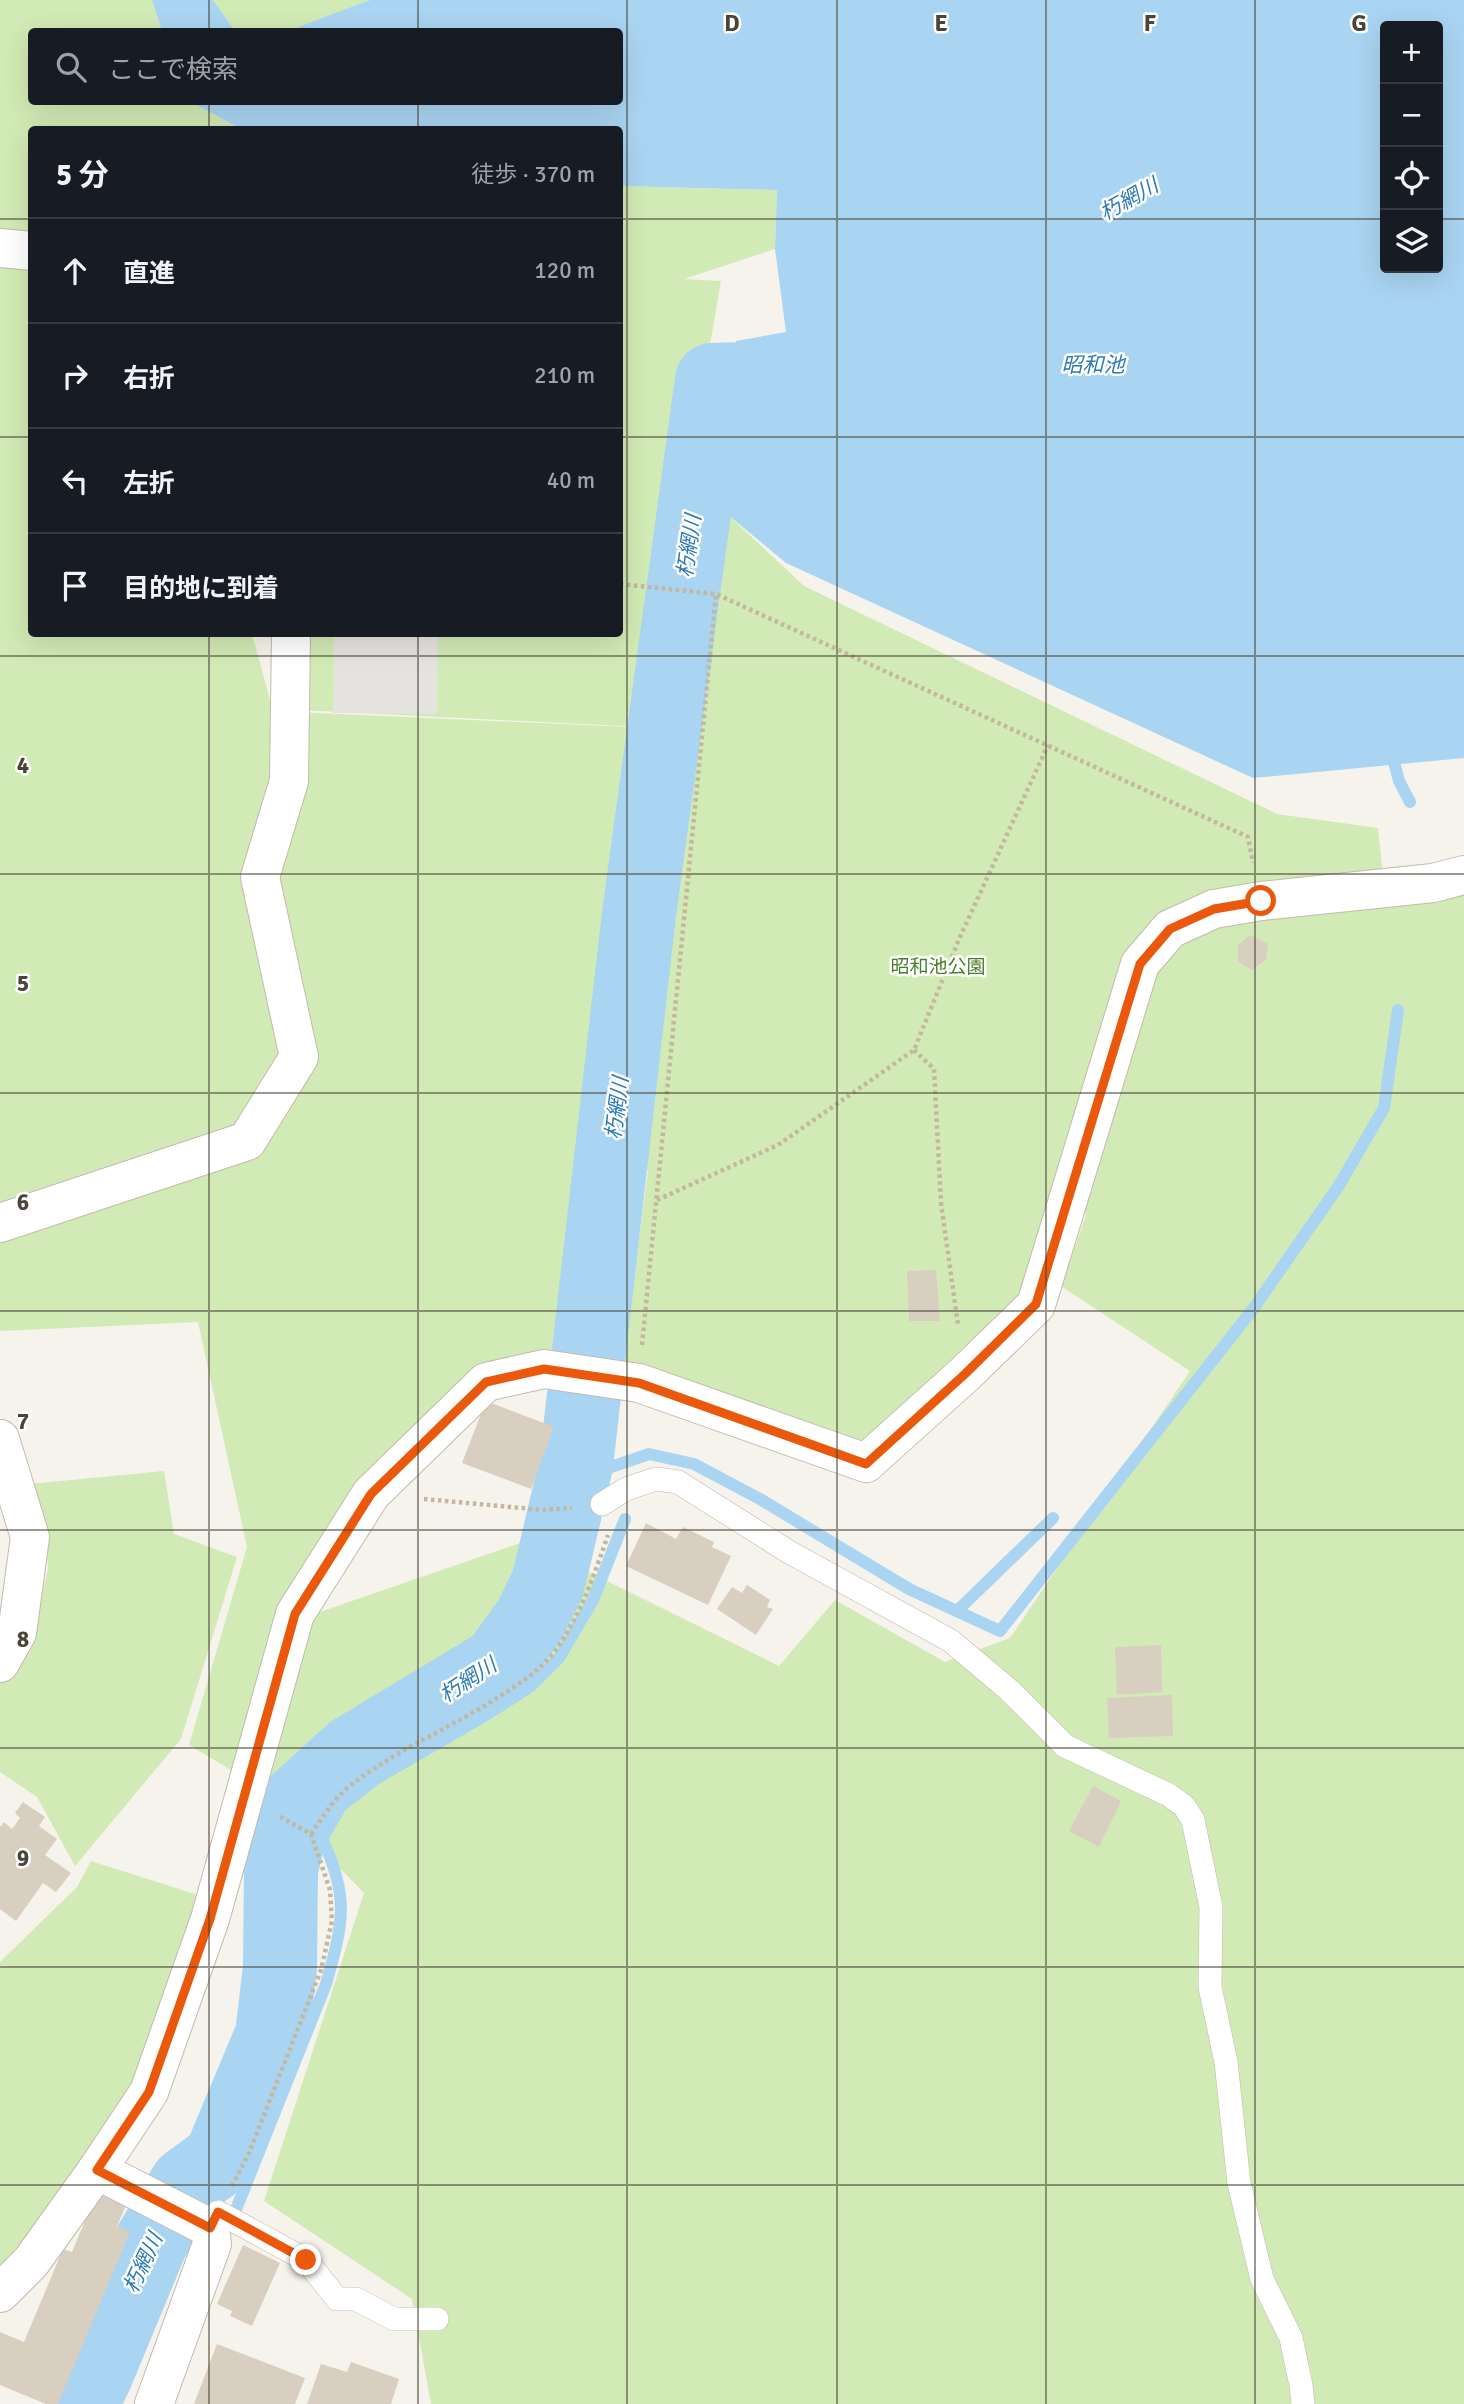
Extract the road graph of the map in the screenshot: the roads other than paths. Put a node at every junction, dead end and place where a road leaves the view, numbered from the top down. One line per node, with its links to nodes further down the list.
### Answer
1 (0, 248): 2 (street)
2 (28, 251)
3 (290, 637): 5 (street)
4 (1464, 875): 9 (street)
5 (0, 1223)
6 (0, 1439): 8 (street)
7 (607, 1501): 14 (lane)
8 (0, 1663)
9 (97, 2170): 10 (street); 11 (street)
10 (205, 2213): 12 (lane); 13 (street)
11 (0, 2292)
12 (437, 2319)
13 (154, 2404)
14 (1303, 2404)

